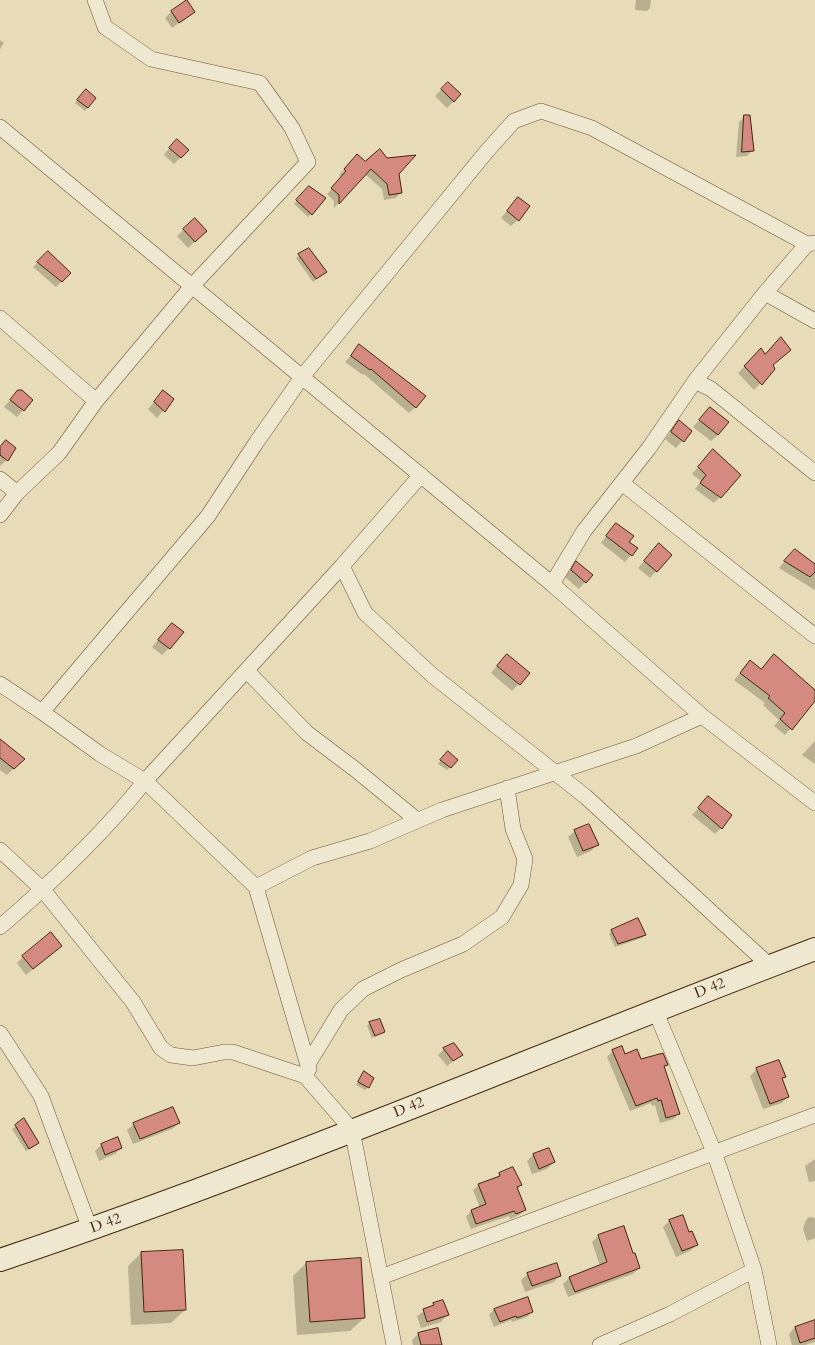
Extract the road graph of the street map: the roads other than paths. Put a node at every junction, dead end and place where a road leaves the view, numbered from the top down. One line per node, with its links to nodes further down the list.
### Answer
1 (95, 0): 4 (street)
2 (0, 127): 4 (street)
3 (811, 244): 5 (street); 8 (street)
4 (193, 285): 8 (street); 10 (street)
5 (765, 293): 7 (street); 9 (street)
6 (0, 318): 10 (street)
7 (815, 321)
8 (302, 377): 12 (street); 22 (street)
9 (695, 380): 11 (street); 14 (street)
10 (96, 400): 15 (street)
11 (815, 473)
12 (420, 475): 17 (street); 18 (street)
13 (0, 479): 15 (street)
14 (622, 482): 18 (street); 19 (street)
15 (17, 493): 16 (street)
16 (0, 516)
17 (342, 566): 20 (street); 24 (street)
18 (552, 584): 23 (street)
19 (815, 636)
20 (247, 671): 25 (street); 28 (street)
21 (0, 684): 22 (street)
22 (42, 712): 25 (street)
23 (702, 716): 24 (street); 27 (street)
24 (555, 772): 26 (street); 34 (street)
25 (145, 780): 30 (street); 31 (street)
26 (507, 788): 28 (street); 37 (street)
27 (813, 799)
28 (417, 820): 30 (street)
29 (0, 850): 31 (street)
30 (256, 887): 37 (street)
31 (43, 890): 32 (street); 38 (street)
32 (0, 927)
33 (815, 949): 34 (street, D 42 / D 42)
34 (770, 966): 35 (street, D 42 / D 42)
35 (655, 1010): 40 (street, D 42 / D 42); 41 (street)
36 (0, 1033): 42 (street)
37 (308, 1064): 38 (street)
38 (314, 1084): 40 (street)
39 (815, 1114): 41 (street)
40 (352, 1130): 42 (street, D 42 / D 42); 45 (street)
41 (714, 1152): 44 (street); 45 (street)
42 (90, 1230): 43 (street, D 42 / D 42)
43 (0, 1260)
44 (754, 1270): 47 (street); 48 (street)
45 (381, 1277): 46 (street)
46 (394, 1345)
47 (600, 1345)
48 (769, 1345)

